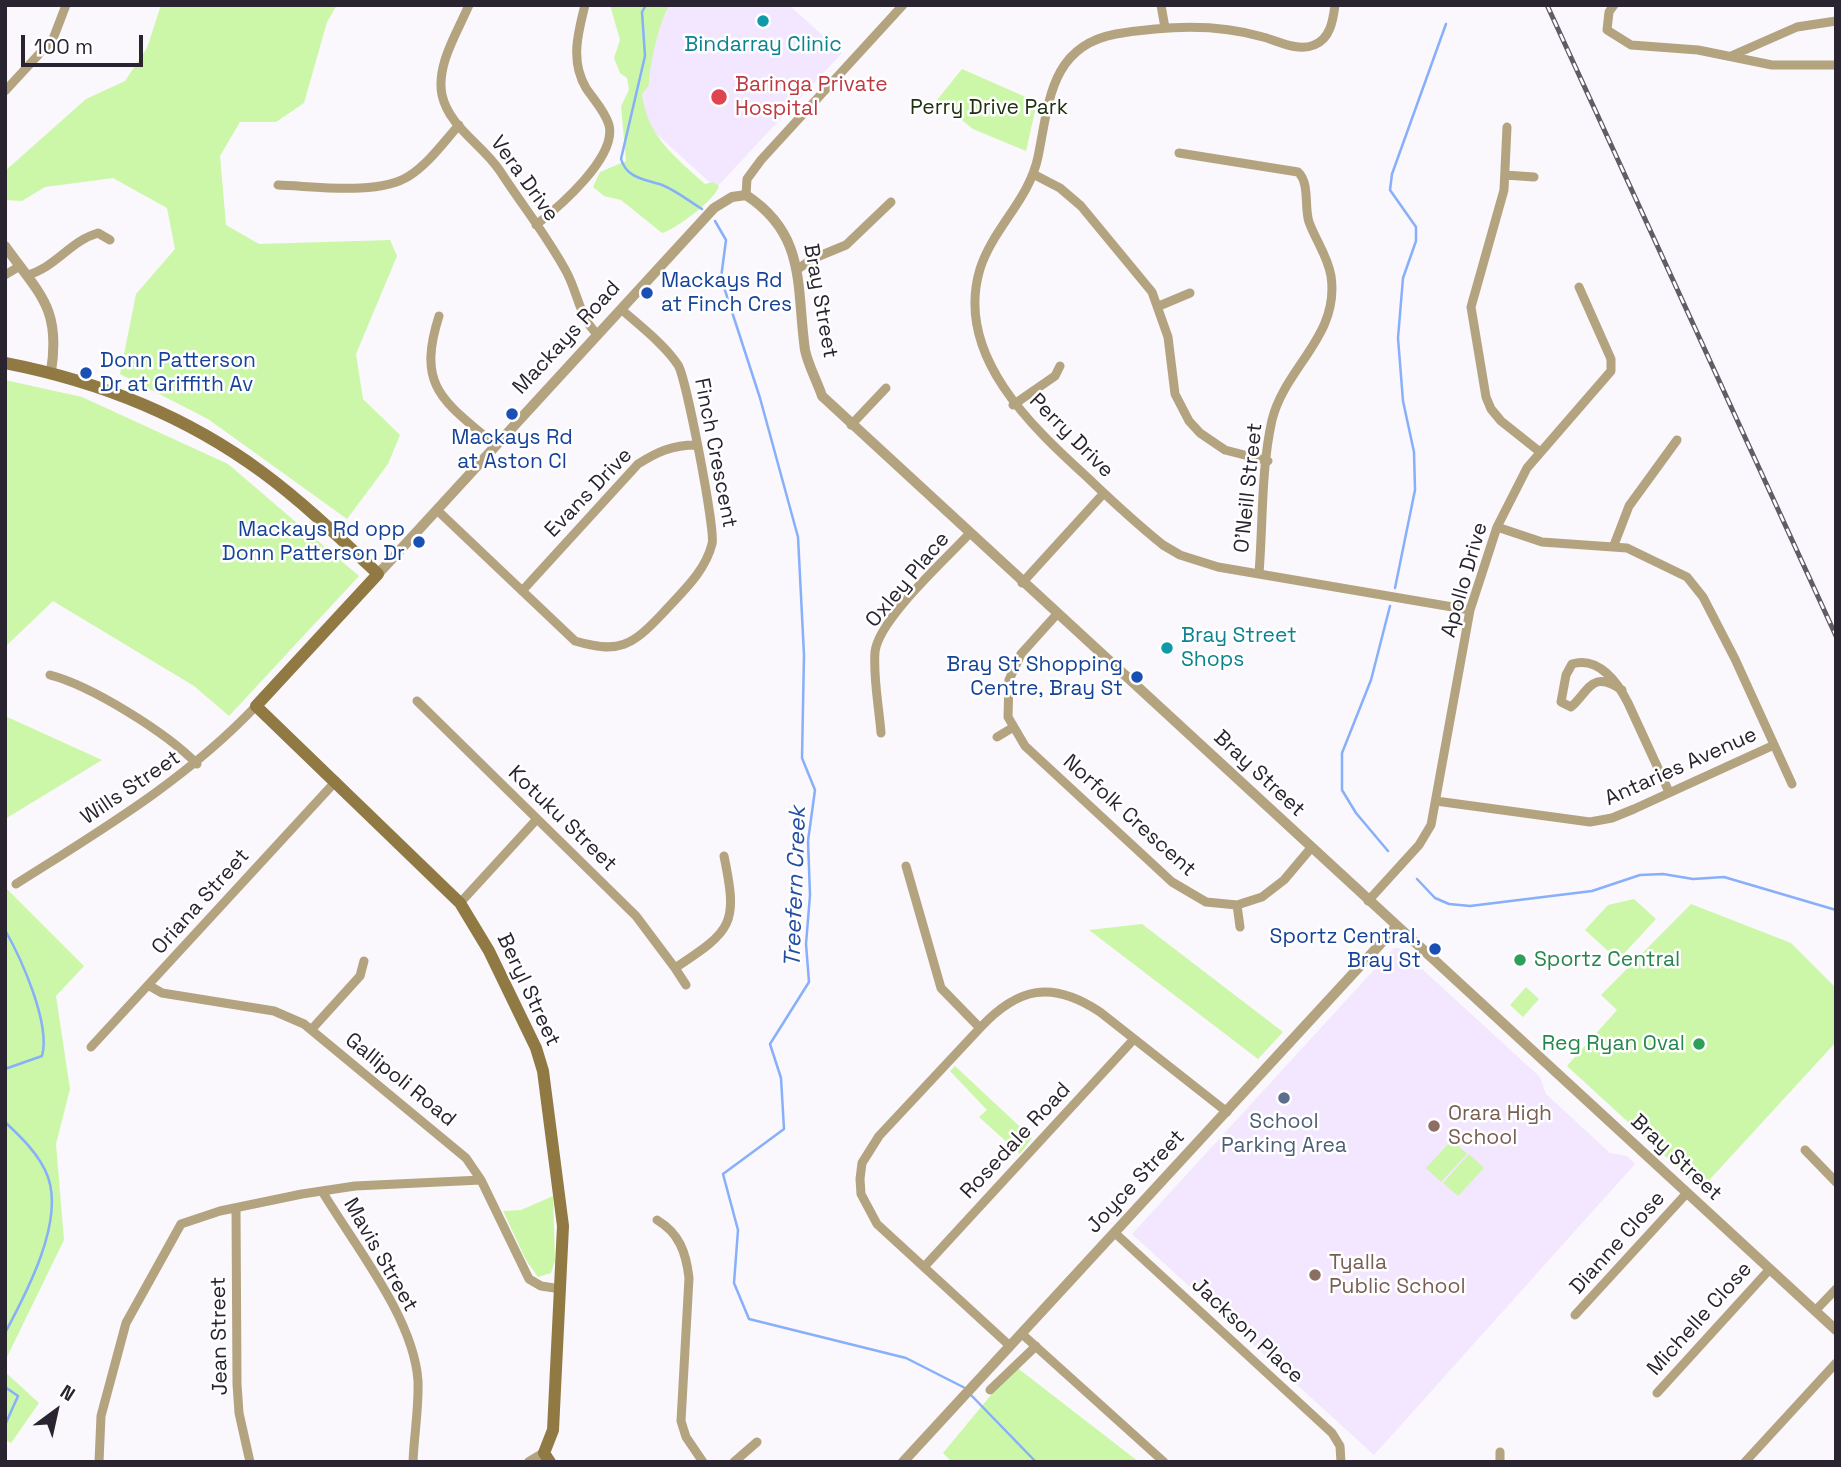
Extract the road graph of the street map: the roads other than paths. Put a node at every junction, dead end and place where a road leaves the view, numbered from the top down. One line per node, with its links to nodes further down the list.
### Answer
1 (66, 5): 12 (street)
2 (469, 5): 13 (street, Vera Drive)
3 (585, 5): 22 (street)
4 (904, 5): 20 (street)
5 (1161, 5): 9 (street)
6 (1335, 5): 9 (street, Perry Drive)
7 (1614, 5): 10 (street)
8 (1836, 21): 10 (street)
9 (1165, 28): 16 (street, Perry Drive)
10 (1731, 57): 11 (street)
11 (1836, 65)
12 (5, 91)
13 (459, 125): 19 (street); 22 (street, Vera Drive)
14 (1507, 127): 17 (street)
15 (1179, 153): 44 (street, O'Neill Street)
16 (1033, 174): 30 (street); 38 (street, Perry Drive)
17 (1505, 175): 18 (street); 43 (street)
18 (1534, 177)
19 (278, 185)
20 (746, 195): 25 (street, Bray Street); 31 (street, Mackays Road)
21 (891, 202): 25 (street)
22 (536, 225): 33 (street, Vera Drive)
23 (110, 240): 26 (street)
24 (5, 246): 26 (street)
25 (798, 269): 39 (street, Bray Street)
26 (23, 271): 27 (street); 36 (street)
27 (5, 275)
28 (1579, 287): 43 (street, Apollo Drive)
29 (1190, 293): 30 (street)
30 (1159, 306): 44 (street)
31 (621, 309): 33 (street, Mackays Road); 42 (street, Finch Crescent)
32 (439, 316): 41 (street)
33 (597, 334): 41 (street, Mackays Road)
34 (5, 363): 36 (main road)
35 (1060, 366): 38 (street)
36 (51, 372): 51 (main road)
37 (886, 388): 39 (street)
38 (1013, 405): 45 (street, Perry Drive)
39 (851, 425): 48 (street, Bray Street)
40 (1677, 440): 49 (street)
41 (495, 445): 46 (street, Mackays Road)
42 (696, 445): 53 (street, Evans Drive); 53 (street, Finch Crescent)
43 (1540, 452): 47 (street, Apollo Drive)
44 (1268, 461): 50 (street, O'Neill Street)
45 (1104, 493): 50 (street, Perry Drive); 52 (street)
46 (437, 510): 51 (street, Mackays Road); 53 (street, Finch Crescent)
47 (1497, 527): 49 (street, Antaries Avenue); 54 (street, Apollo Drive)
48 (969, 534): 52 (street, Bray Street); 61 (street, Oxley Place)
49 (1614, 545): 63 (street, Antaries Avenue)
50 (1258, 573): 54 (street, Perry Drive)
51 (378, 574): 59 (main road, Mackays Road)
52 (1023, 583): 55 (street, Bray Street)
53 (522, 591)
54 (1470, 610): 68 (street, Apollo Drive)
55 (1057, 614): 60 (street); 70 (street, Bray Street)
56 (50, 675): 64 (street)
57 (1622, 690): 57 (street); 67 (street)
58 (417, 702): 69 (street, Kotuku Street)
59 (256, 706): 64 (street, Wills Street); 65 (main road, Beryl Street)
60 (1012, 728): 62 (street); 76 (street, Norfolk Crescent)
61 (881, 733)
62 (997, 737)
63 (1774, 745): 66 (street, Antaries Avenue); 67 (street, Antaries Avenue)
64 (197, 764): 73 (street, Wills Street)
65 (336, 781): 75 (main road, Beryl Street); 81 (street, Oriana Street)
66 (1792, 784)
67 (1669, 792): 68 (street, Antaries Avenue)
68 (1436, 801): 74 (street, Apollo Drive)
69 (537, 819): 75 (street); 80 (street, Kotuku Street)
70 (1311, 848): 74 (street, Bray Street); 76 (street)
71 (724, 856): 80 (street)
72 (906, 866): 83 (street)
73 (16, 884)
74 (1368, 901): 78 (street, Bray Street)
75 (460, 903): 98 (main road, Beryl Street)
76 (1237, 905): 77 (street)
77 (1240, 927)
78 (1396, 927): 87 (street, Joyce Street); 92 (street, Bray Street)
79 (364, 961): 84 (street)
80 (675, 968): 82 (street, Kotuku Street)
81 (148, 985): 84 (street, Gallipoli Road); 86 (street, Oriana Street)
82 (686, 985)
83 (979, 1028): 85 (street); 96 (street)
84 (311, 1030): 89 (street, Gallipoli Road)
85 (1134, 1038): 87 (street); 96 (street, Rosedale Road)
86 (91, 1047)
87 (1227, 1112): 95 (street, Joyce Street)
88 (1805, 1150): 90 (street)
89 (481, 1180): 91 (street); 98 (street, Gallipoli Road)
90 (1836, 1182)
91 (322, 1191): 93 (street); 113 (street, Mavis Street)
92 (1686, 1194): 97 (street, Bray Street); 101 (street, Dianne Close)
93 (236, 1208): 111 (street); 112 (street, Jean Street)
94 (657, 1220): 115 (street)
95 (1115, 1233): 103 (street, Joyce Street); 119 (street, Jackson Place)
96 (924, 1267): 104 (street)
97 (1769, 1270): 100 (street, Bray Street); 108 (street, Michelle Close)
98 (561, 1289): 110 (main road, Beryl Street)
99 (1836, 1290): 100 (street)
100 (1815, 1311): 102 (street, Bray Street)
101 (1575, 1315)
102 (1836, 1330)
103 (1022, 1334): 104 (street, Joyce Street); 105 (street)
104 (1010, 1346): 117 (street, Joyce Street)
105 (1036, 1346): 107 (street); 118 (street)
106 (1836, 1363): 120 (street)
107 (990, 1390)
108 (1657, 1393)
109 (757, 1441): 116 (street)
110 (547, 1458): 114 (street)
111 (99, 1462)
112 (250, 1462)
113 (413, 1462)
114 (529, 1462)
115 (703, 1462)
116 (734, 1462)
117 (903, 1462)
118 (1164, 1462)
119 (1341, 1462)
120 (1745, 1462)

